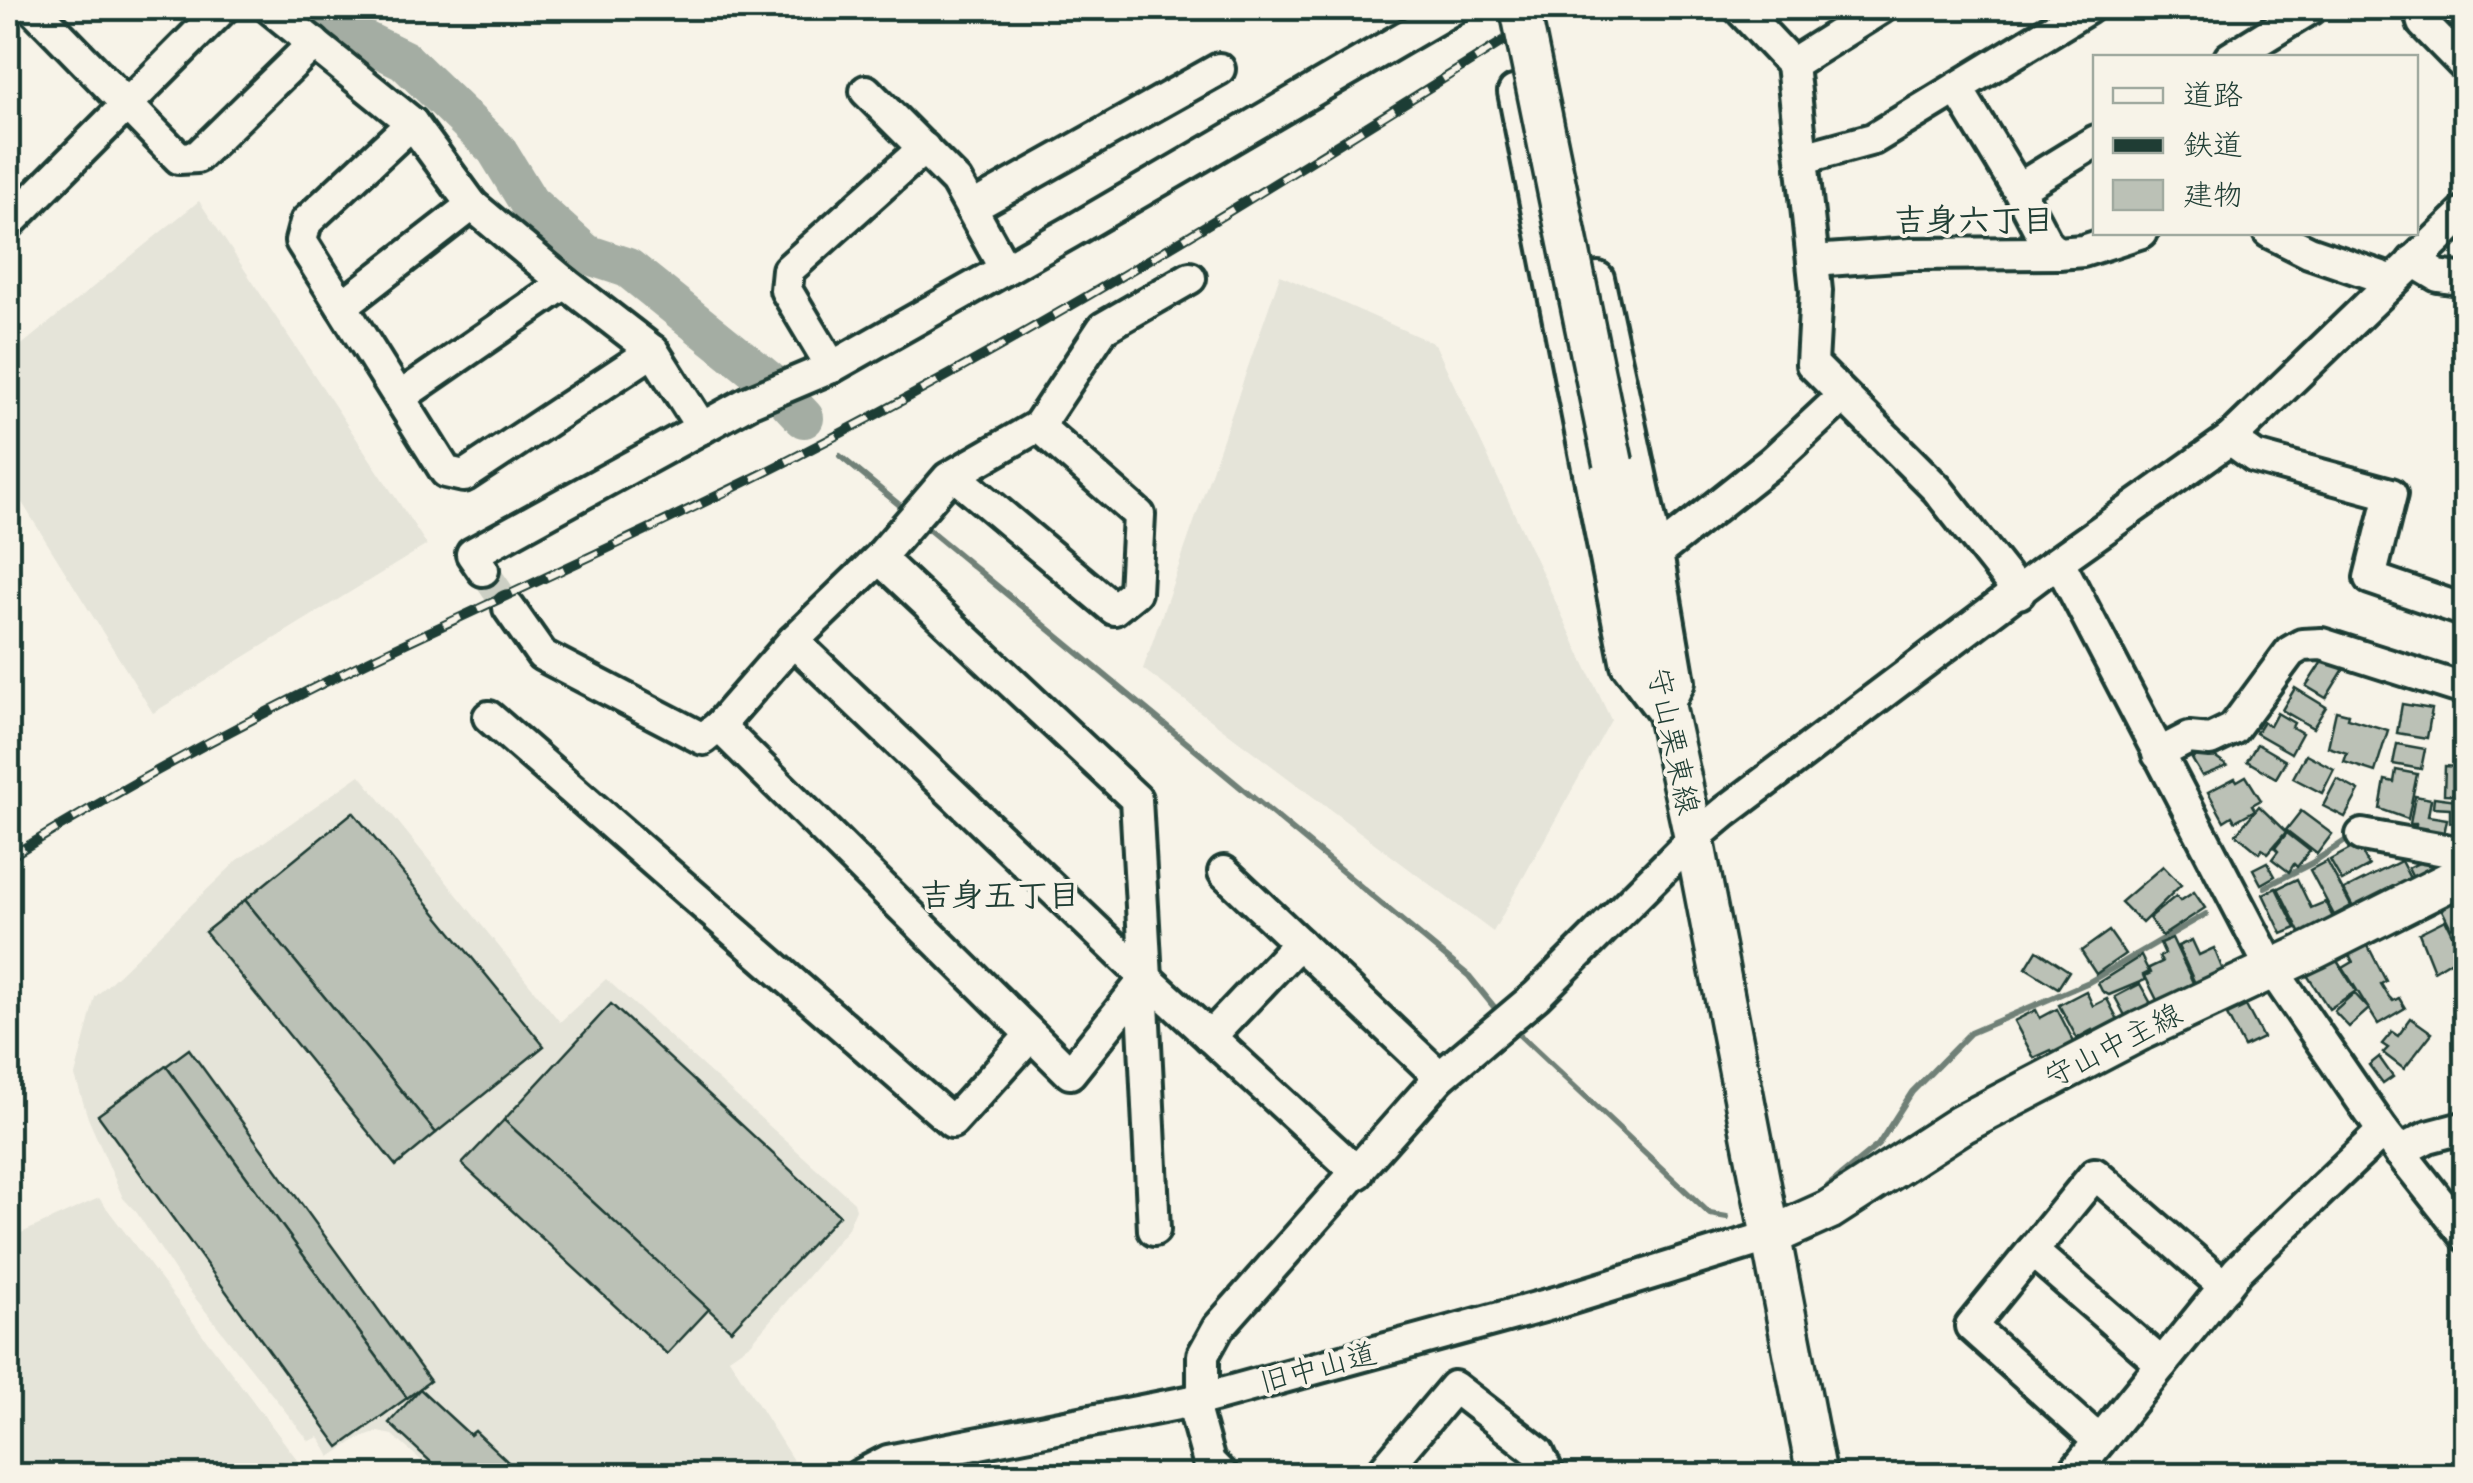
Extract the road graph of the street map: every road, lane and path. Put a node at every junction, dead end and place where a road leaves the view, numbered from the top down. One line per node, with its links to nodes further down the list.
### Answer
1 (33, 8): 19 (street)
2 (224, 8): 19 (street)
3 (270, 8): 11 (street)
4 (1454, 8): 33 (street)
5 (1520, 8): 57 (main road, 守山栗東線, bridge)
6 (1739, 8): 13 (street)
7 (1882, 8): 13 (street)
8 (2088, 8): 16 (street)
9 (2312, 8): 12 (street)
10 (2419, 8): 14 (street)
11 (314, 43): 19 (street); 20 (street)
12 (2235, 55)
13 (1792, 64): 23 (street)
14 (2466, 67)
15 (1218, 69): 26 (street)
16 (1956, 88): 23 (street); 24 (street)
17 (866, 91): 22 (street)
18 (1514, 92): 38 (street)
19 (127, 104): 28 (street)
20 (412, 123): 25 (street); 39 (street)
21 (2093, 143): 24 (street)
22 (924, 148): 26 (street); 41 (street)
23 (1802, 158): 32 (street)
24 (2018, 189): 31 (street)
25 (472, 206): 37 (street); 39 (street)
26 (971, 208): 33 (street)
27 (2466, 210): 34 (street)
28 (8, 224)
29 (2133, 235): 31 (street)
30 (2274, 235): 34 (street)
31 (2058, 253): 32 (street)
32 (1813, 261): 43 (street)
33 (1004, 270): 41 (street)
34 (2403, 271): 36 (street); 46 (street)
35 (1190, 278): 44 (street)
36 (2466, 280)
37 (565, 284): 40 (street); 42 (street)
38 (1553, 287): 48 (street); 57 (street)
39 (342, 306): 42 (street)
40 (653, 351): 42 (street); 45 (street)
41 (832, 367): 45 (street)
42 (400, 397)
43 (1842, 397): 48 (street); 52 (street)
44 (1038, 426): 47 (street); 47 (street)
45 (702, 428): 51 (street)
46 (2230, 439): 50 (street); 54 (street)
47 (954, 475): 49 (street)
48 (1657, 553): 57 (street)
49 (880, 558): 55 (street); 68 (street)
50 (2059, 562): 52 (street); 60 (street)
51 (483, 570)
52 (2019, 592): 62 (street)
53 (509, 608): 59 (street)
54 (2466, 611)
55 (793, 641): 59 (street); 68 (street)
56 (2454, 686): 60 (street)
57 (1668, 715): 62 (main road, 守山栗東線)
58 (489, 717): 69 (street)
59 (719, 726): 69 (street)
60 (2158, 754): 67 (street)
61 (2362, 834): 63 (street)
62 (1694, 838): 71 (street); 76 (main road, 守山栗東線)
63 (2466, 859)
64 (1224, 872): 66 (street)
65 (2466, 873): 67 (main road, 守山中主線)
66 (1298, 942): 70 (street); 71 (street)
67 (2270, 968): 73 (street); 76 (main road, 守山中主線)
68 (1144, 980): 69 (street); 70 (street); 75 (street)
69 (1031, 1035)
70 (1210, 1037): 74 (street)
71 (1440, 1077): 74 (street)
72 (2466, 1127): 73 (street)
73 (2391, 1141): 77 (street); 79 (street)
74 (1358, 1173): 81 (street)
75 (1154, 1230)
76 (1771, 1236): 81 (street, 旧中山道); 88 (main road, 守山栗東線)
77 (2466, 1236)
78 (2032, 1251): 79 (street); 80 (street); 82 (street)
79 (2225, 1286): 80 (street)
80 (2162, 1364): 82 (street)
81 (1198, 1400): 83 (street, 旧中山道); 85 (street)
82 (2100, 1441): 89 (street)
83 (894, 1468): 84 (street, 旧中山道)
84 (859, 1476)
85 (1223, 1476)
86 (1387, 1476): 87 (street)
87 (1549, 1476)
88 (1817, 1476)
89 (2072, 1476)

